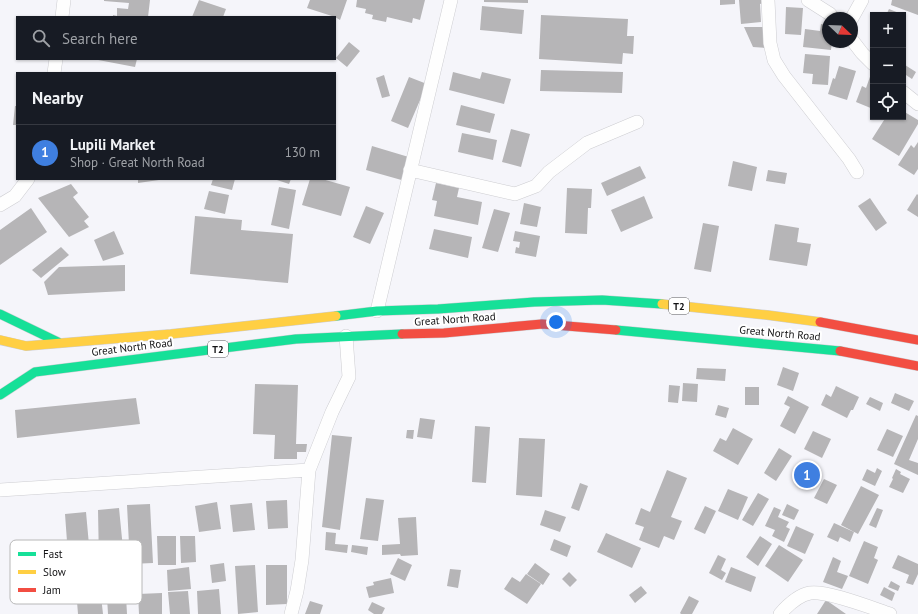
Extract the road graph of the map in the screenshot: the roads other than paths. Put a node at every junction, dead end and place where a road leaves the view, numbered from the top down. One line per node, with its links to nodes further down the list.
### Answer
1 (64, 0): 8 (street)
2 (451, 0): 16 (street)
3 (768, 0): 17 (street)
4 (808, 0): 6 (street)
5 (862, 0): 7 (street)
6 (827, 12)
7 (855, 12)
8 (62, 16)
9 (858, 48): 11 (street)
10 (56, 60): 12 (street)
11 (870, 61)
12 (54, 72)
13 (906, 94): 14 (street)
14 (918, 104)
15 (637, 122): 16 (street)
16 (410, 170): 20 (street)
17 (857, 172)
18 (27, 180): 19 (street)
19 (0, 205)
20 (378, 311): 24 (main road, Great North Road / T2); 25 (main road, Great North Road / T2)
21 (0, 314): 25 (main road)
22 (346, 336): 26 (main road, Great North Road / T2); 27 (main road, Great North Road / T2); 28 (street)
23 (0, 340): 25 (main road, Great North Road / T2)
24 (918, 340)
25 (59, 342)
26 (918, 366)
27 (0, 395)
28 (309, 470): 29 (street); 30 (street)
29 (0, 490)
30 (291, 614)
31 (780, 614): 32 (street)
32 (890, 614)

